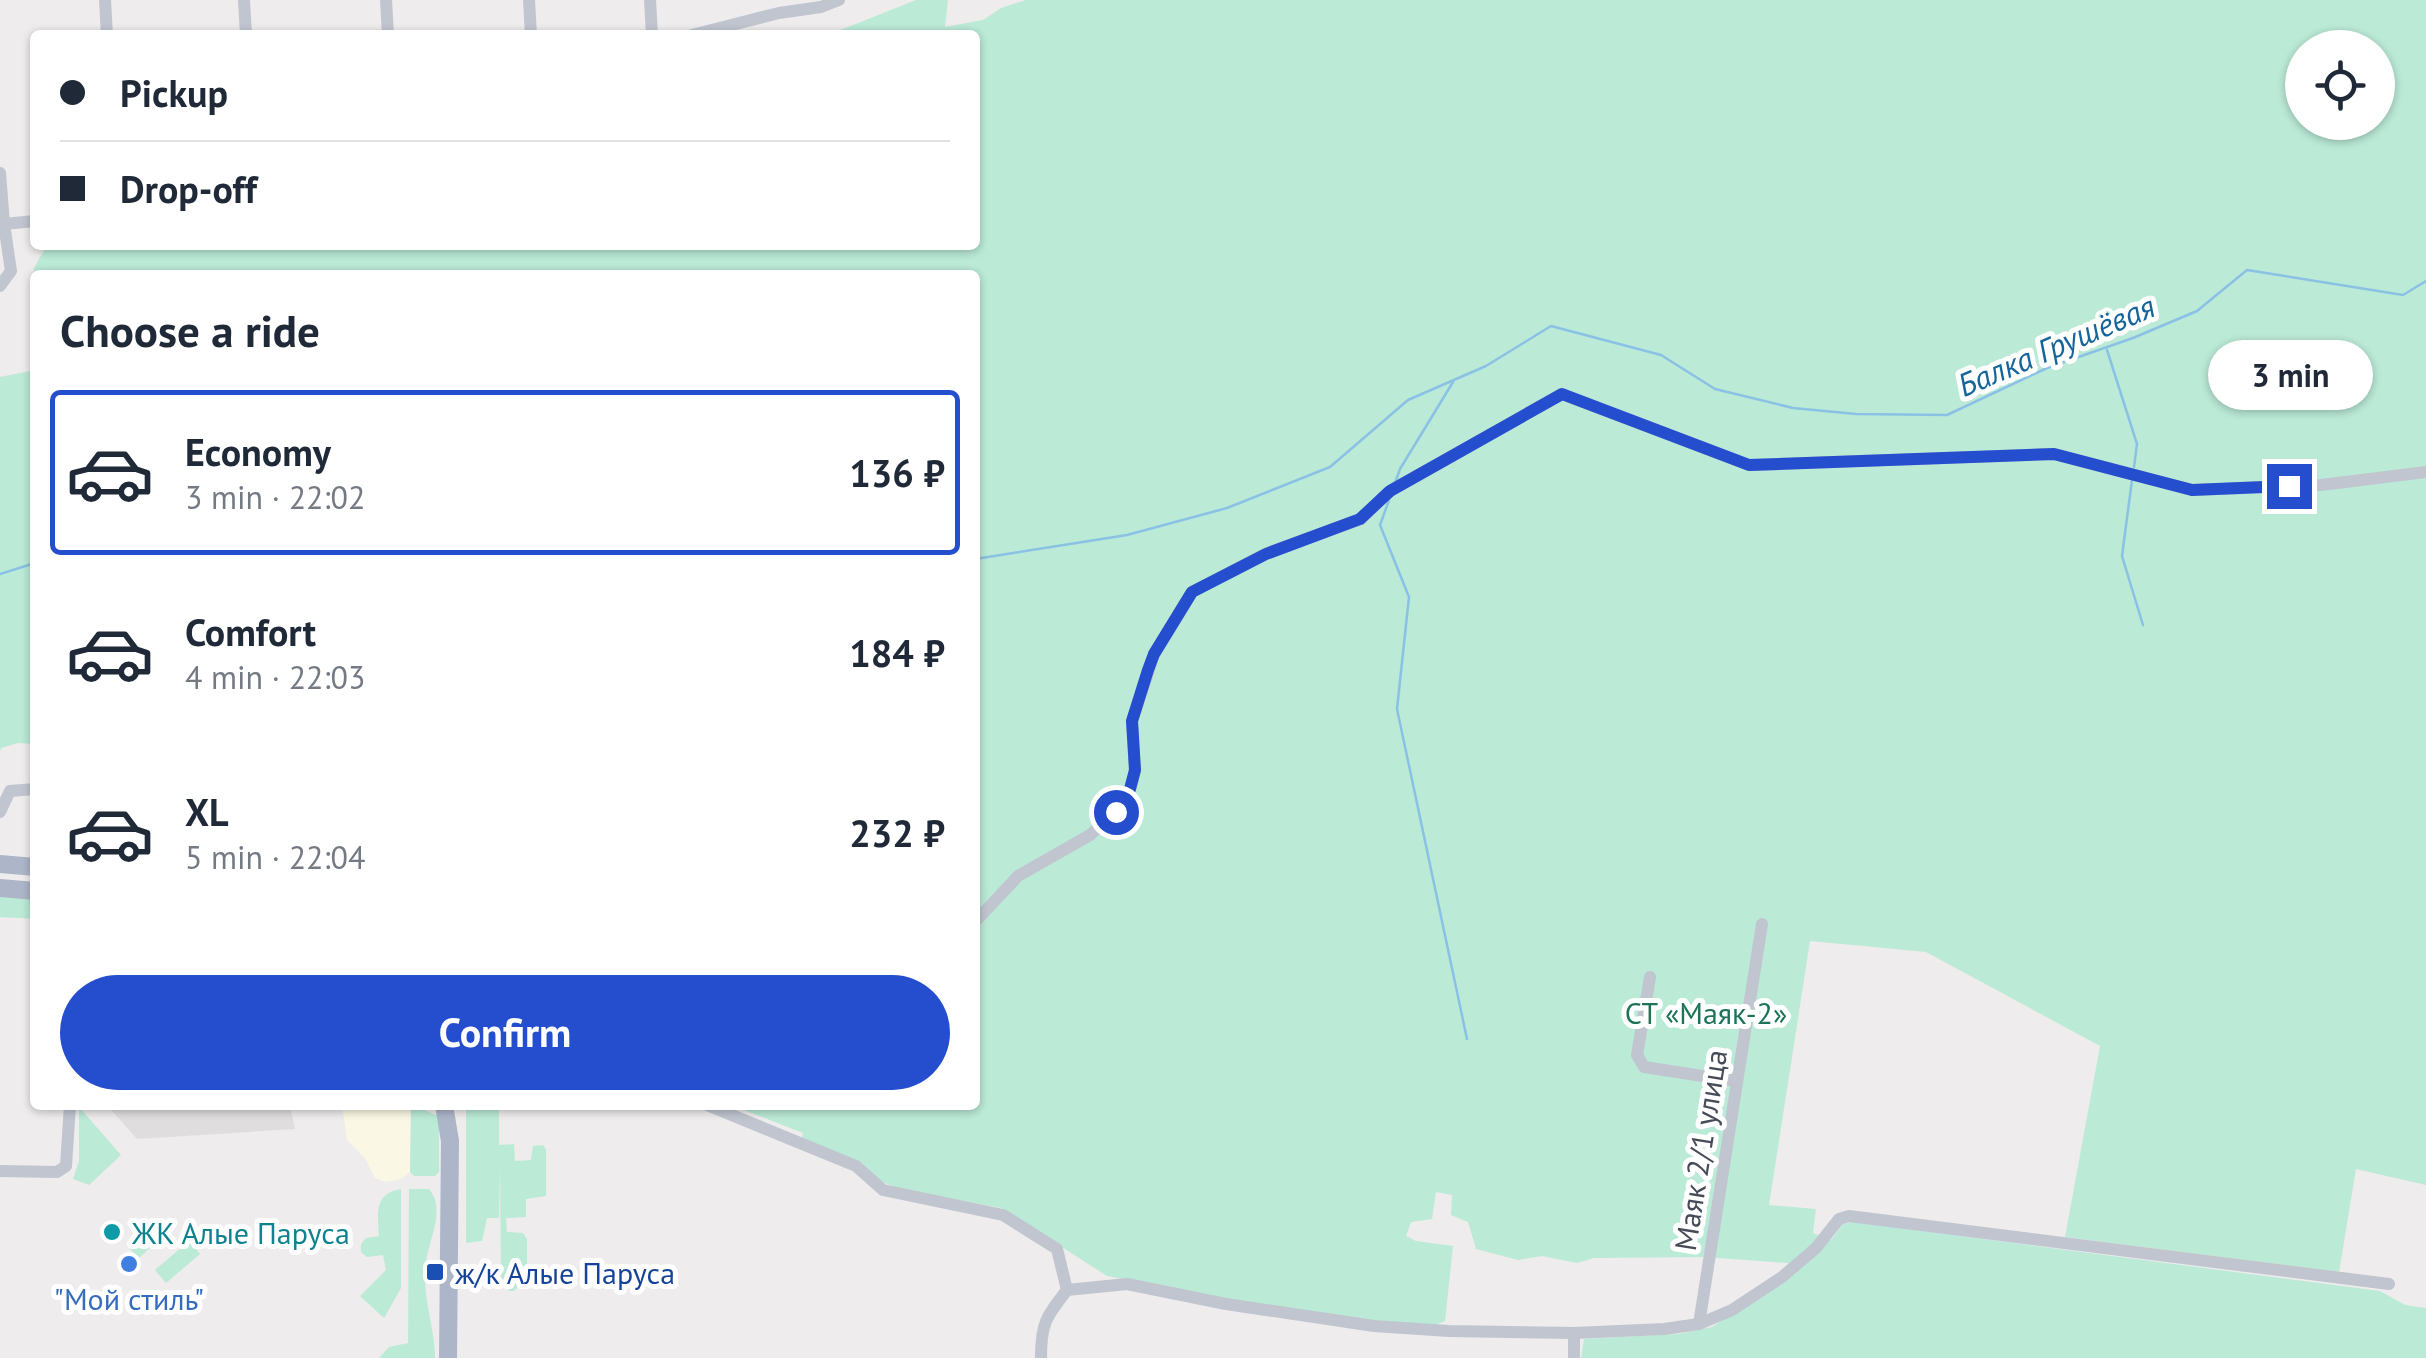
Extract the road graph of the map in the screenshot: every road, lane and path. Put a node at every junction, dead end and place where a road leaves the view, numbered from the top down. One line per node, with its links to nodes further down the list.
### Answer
1 (105, 0): 8 (street)
2 (244, 0): 9 (street)
3 (386, 0): 10 (street)
4 (529, 0): 11 (street)
5 (650, 0): 12 (street)
6 (839, 0): 7 (street)
7 (778, 7): 13 (street)
8 (106, 30)
9 (246, 30)
10 (388, 30)
11 (531, 30)
12 (652, 30)
13 (707, 30)
14 (0, 172): 16 (street)
15 (30, 221): 16 (street)
16 (4, 224): 17 (street)
17 (0, 286)
18 (2426, 472): 25 (street)
19 (30, 789): 20 (street)
20 (0, 812)
21 (0, 864): 22 (main road)
22 (30, 867)
23 (0, 888): 24 (main road)
24 (30, 891)
25 (980, 917)
26 (1762, 924): 28 (street, Маяк 2/1 улица)
27 (1650, 977): 28 (street)
28 (1735, 1080): 37 (street, Маяк 2/1 улица)
29 (70, 1110): 34 (street)
30 (445, 1110): 33 (main road)
31 (457, 1110): 33 (main road)
32 (719, 1110): 36 (street)
33 (450, 1141): 39 (main road)
34 (0, 1171)
35 (2389, 1284): 37 (street)
36 (1067, 1290): 38 (street); 40 (street)
37 (1699, 1324): 38 (street)
38 (1574, 1333): 41 (street)
39 (448, 1358)
40 (1041, 1358)
41 (1574, 1358)

